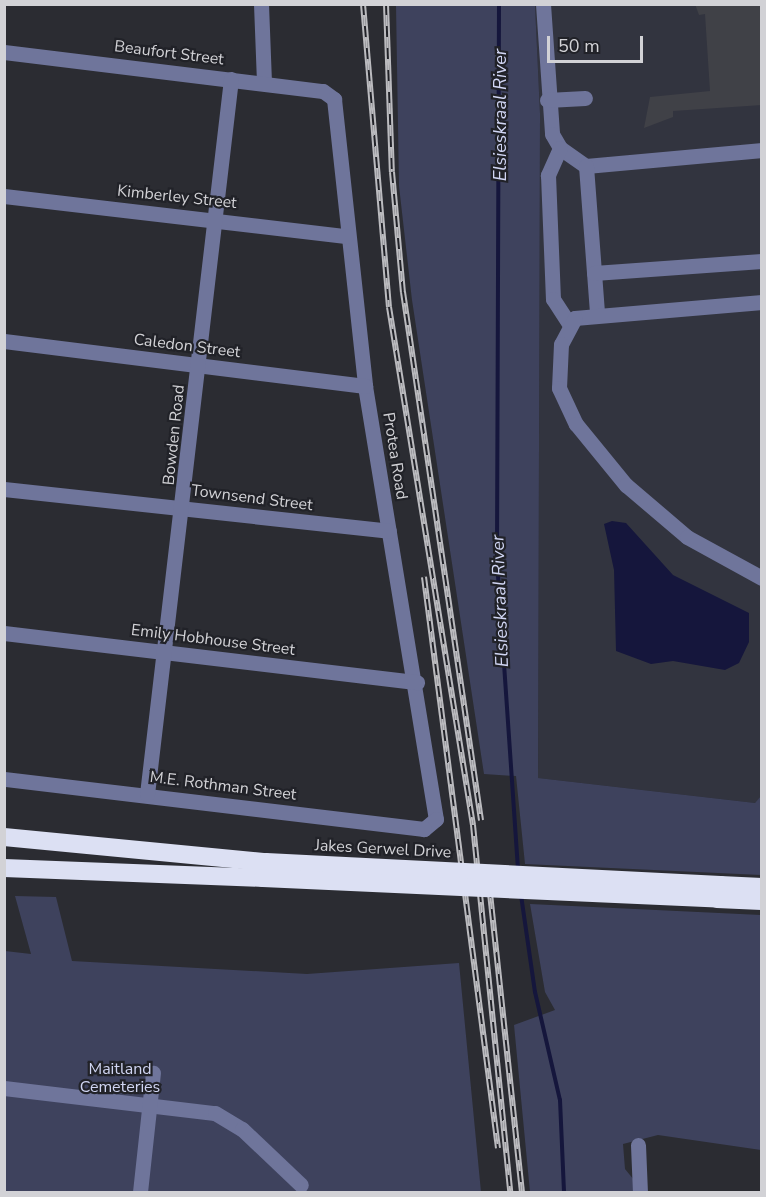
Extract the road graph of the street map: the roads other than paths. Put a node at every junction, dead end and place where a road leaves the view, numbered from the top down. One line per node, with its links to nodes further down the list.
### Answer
1 (261, 4): 5 (street)
2 (543, 4): 8 (street)
3 (4, 52): 4 (street, Beaufort Street)
4 (231, 79): 5 (street, Beaufort Street); 13 (street, Bowden Road)
5 (264, 83): 6 (street, Beaufort Street)
6 (328, 93): 14 (street, Protea Road)
7 (585, 98): 8 (street)
8 (547, 100): 9 (street)
9 (560, 148): 11 (street); 19 (street)
10 (762, 150): 11 (street)
11 (586, 166): 16 (street)
12 (4, 196): 13 (street, Kimberley Street)
13 (216, 219): 14 (street, Kimberley Street); 21 (street, Bowden Road)
14 (346, 236): 22 (street, Protea Road)
15 (762, 261): 16 (street)
16 (594, 273): 18 (street)
17 (762, 302): 18 (street)
18 (597, 313): 19 (street)
19 (569, 324): 26 (street)
20 (4, 341): 21 (street, Caledon Street)
21 (200, 366): 22 (street, Caledon Street); 24 (street, Bowden Road)
22 (365, 386): 25 (street, Protea Road)
23 (4, 489): 24 (street, Townsend Street)
24 (184, 508): 25 (street, Townsend Street); 28 (street, Bowden Road)
25 (389, 531): 29 (street, Protea Road)
26 (762, 579)
27 (4, 633): 28 (street, Emily Hobhouse Street)
28 (163, 652): 29 (street, Emily Hobhouse Street); 31 (street, Bowden Road)
29 (417, 682): 32 (street, Protea Road)
30 (4, 779): 31 (street, M.E. Rothman Street)
31 (147, 794): 32 (street, M.E. Rothman Street)
32 (435, 823)
33 (4, 837): 35 (highway)
34 (4, 868): 35 (highway)
35 (265, 870): 37 (highway, bridge)
36 (762, 887): 37 (highway)
37 (718, 892): 38 (highway)
38 (762, 901)
39 (153, 1073): 41 (street)
40 (4, 1089): 41 (street)
41 (150, 1105): 43 (street); 44 (street)
42 (638, 1144): 45 (street)
43 (301, 1185)
44 (140, 1192)
45 (640, 1192)

